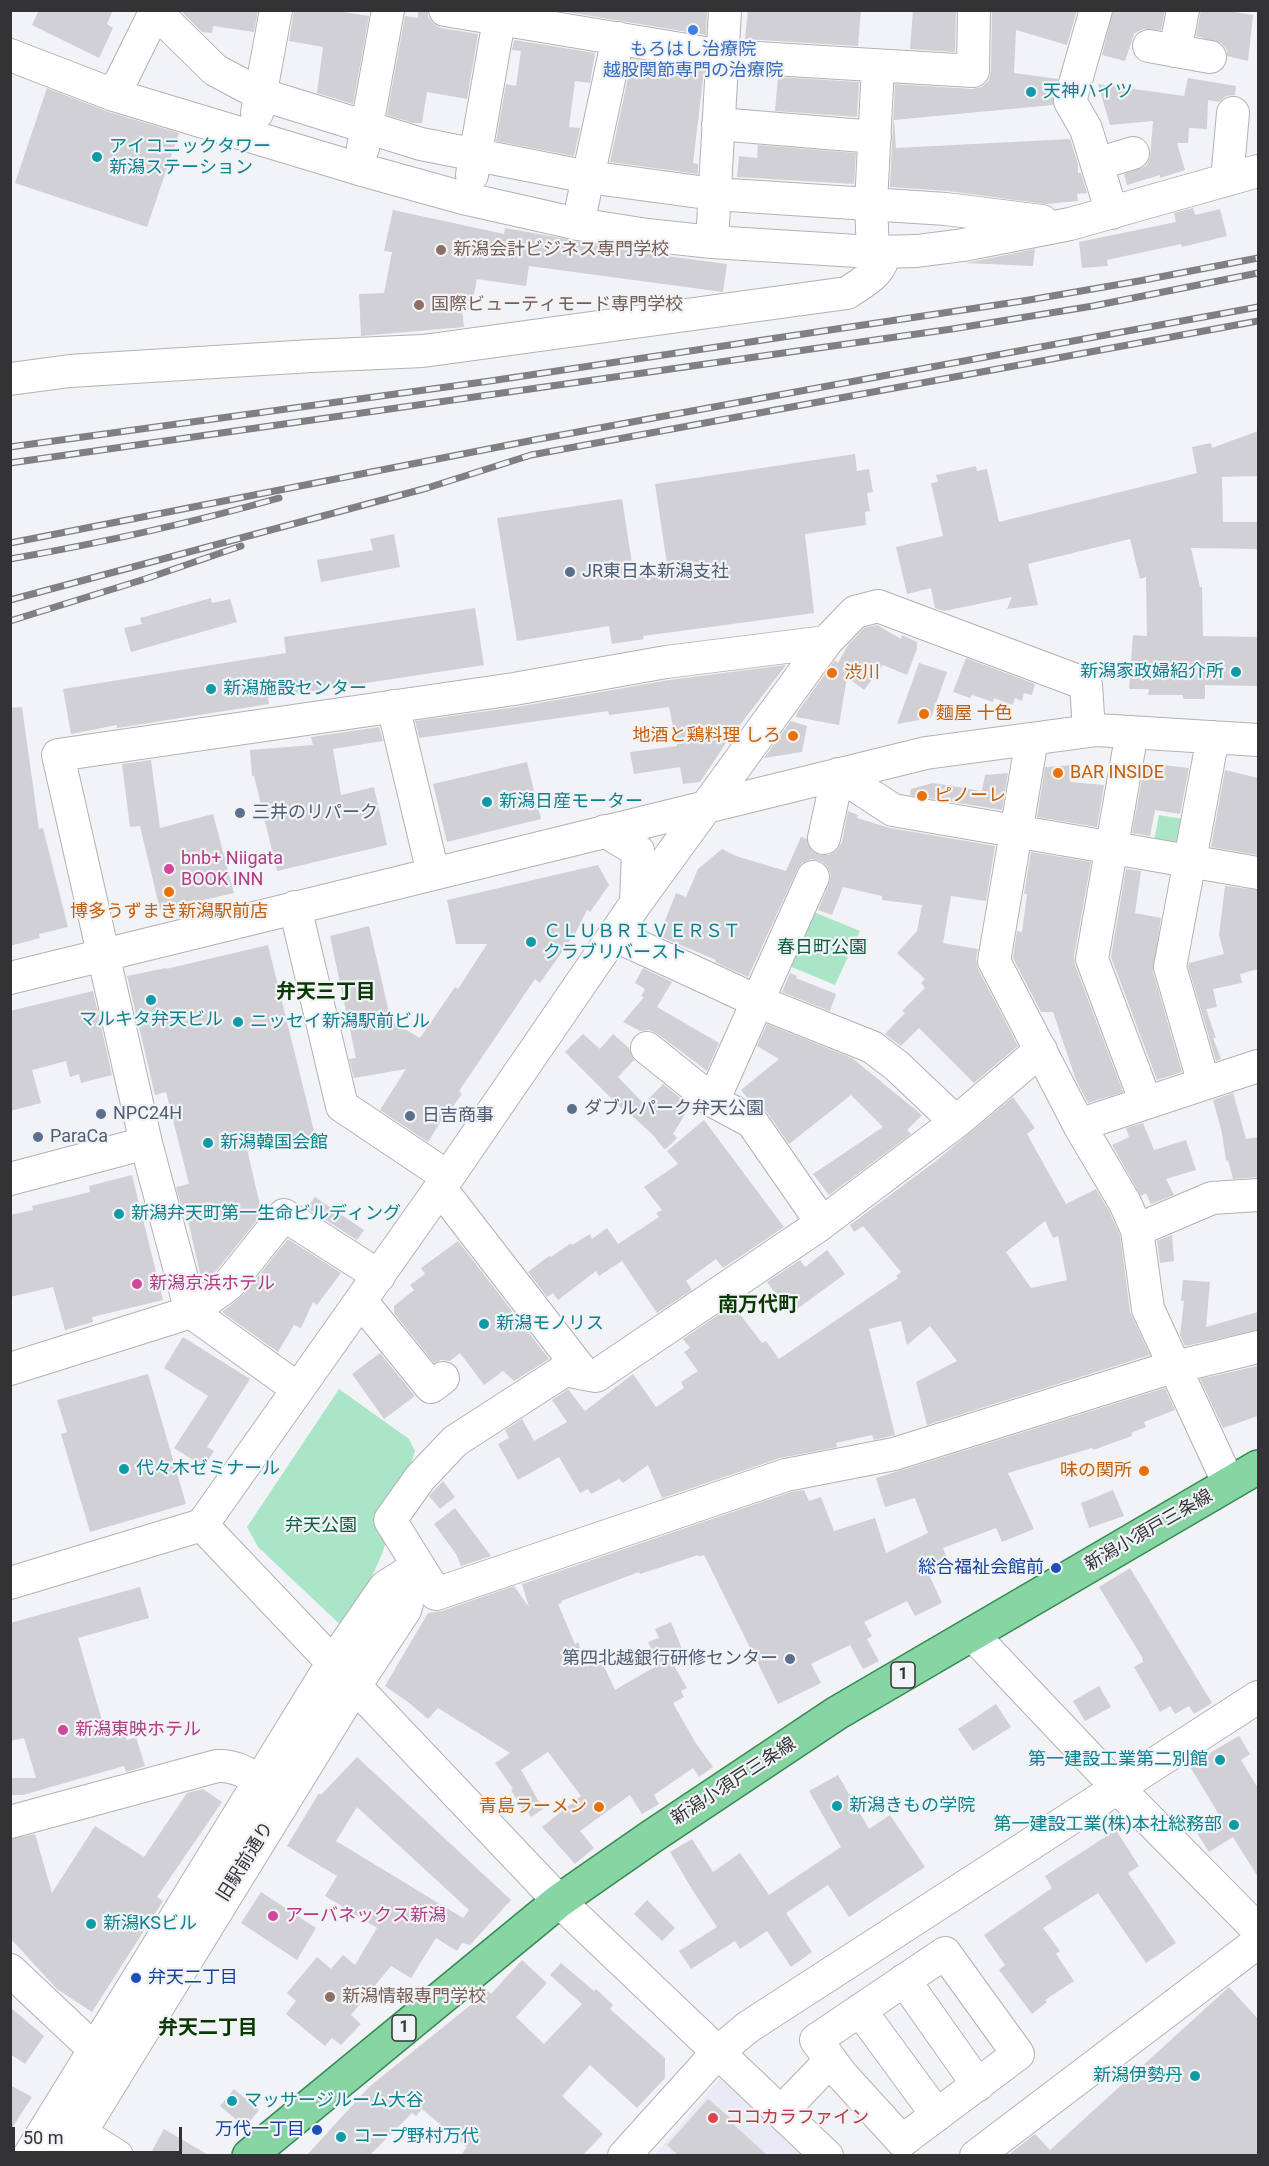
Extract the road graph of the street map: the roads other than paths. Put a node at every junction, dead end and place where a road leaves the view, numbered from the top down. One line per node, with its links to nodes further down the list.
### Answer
1 (276, 10): 15 (street)
2 (388, 10): 19 (street)
3 (445, 10): 9 (street)
4 (725, 10): 12 (street)
5 (974, 10): 14 (street)
6 (1096, 10): 24 (street)
7 (1184, 10): 13 (street)
8 (156, 11): 15 (street); 16 (street)
9 (499, 20): 10 (street); 23 (street)
10 (618, 38): 12 (street); 27 (street)
11 (10, 55): 16 (street)
12 (723, 56): 14 (street); 18 (street)
13 (1210, 57)
14 (878, 66): 20 (street)
15 (260, 94): 19 (street); 21 (street)
16 (114, 95): 21 (street)
17 (1233, 113): 28 (street)
18 (718, 124): 20 (street); 29 (street)
19 (367, 127): 23 (street); 25 (street)
20 (875, 137): 31 (street)
21 (253, 138): 25 (street)
22 (1133, 153): 24 (street)
23 (476, 156): 27 (street); 30 (street)
24 (1097, 164): 32 (street)
25 (359, 169): 30 (street)
26 (1258, 171): 28 (street)
27 (588, 177): 29 (street); 33 (street)
28 (1227, 180): 32 (street)
29 (714, 194): 31 (street); 35 (street)
30 (467, 199): 33 (street)
31 (871, 204): 34 (street); 36 (street)
32 (1112, 213): 34 (street)
33 (578, 224): 35 (street)
34 (1070, 224): 36 (street)
35 (712, 242): 36 (street)
36 (878, 252): 37 (street)
37 (10, 379)
38 (826, 642): 39 (street); 40 (street); 46 (street)
39 (393, 706): 52 (street); 58 (street)
40 (1089, 731): 41 (street); 43 (street)
41 (1132, 732): 42 (street); 50 (street)
42 (1213, 737): 44 (street); 51 (street)
43 (1032, 739): 45 (street); 48 (street)
44 (1258, 740)
45 (838, 774): 46 (street); 48 (street); 49 (street)
46 (708, 807): 47 (street); 55 (street)
47 (605, 831): 52 (street); 55 (street)
48 (1016, 832): 50 (street); 62 (street)
49 (824, 838)
50 (1111, 848): 51 (street); 66 (street)
51 (1189, 861): 53 (street); 64 (street)
52 (433, 873): 56 (street)
53 (1258, 873)
54 (813, 877): 60 (street)
55 (636, 903): 57 (street)
56 (295, 907): 58 (street); 71 (street)
57 (614, 935): 60 (street); 71 (street)
58 (104, 954): 59 (street); 69 (street)
59 (10, 978)
60 (759, 1002): 65 (street); 67 (street)
61 (647, 1048): 65 (street)
62 (1041, 1050): 67 (street); 68 (street)
63 (1258, 1066): 64 (street)
64 (1204, 1084): 66 (street)
65 (713, 1101): 73 (street)
66 (1146, 1103): 68 (street)
67 (956, 1122): 73 (street)
68 (1079, 1125): 74 (street)
69 (146, 1143): 70 (street); 77 (street)
70 (10, 1179)
71 (444, 1182): 75 (street); 81 (street)
72 (1258, 1195): 74 (street)
73 (822, 1222): 81 (street)
74 (1137, 1230): 79 (street)
75 (379, 1276): 76 (street); 77 (street)
76 (361, 1301): 82 (street); 83 (street)
77 (191, 1312): 80 (street); 83 (street)
78 (1258, 1347): 79 (street)
79 (1174, 1367): 85 (street); 87 (street)
80 (10, 1369)
81 (584, 1374): 87 (street)
82 (443, 1377)
83 (298, 1389): 86 (street)
84 (1258, 1467): 85 (main road, 新潟小須戸三条線 / 1)
85 (1229, 1484): 89 (main road, 新潟小須戸三条線 / 1)
86 (202, 1525): 88 (street); 90 (street)
87 (418, 1566): 90 (street); 91 (street, 旧駅前通り)
88 (10, 1584)
89 (972, 1634): 94 (street); 96 (main road, 新潟小須戸三条線 / 1)
90 (333, 1662): 91 (street); 93 (street)
91 (355, 1686): 96 (street); 102 (street, 旧駅前通り)
92 (1258, 1697): 94 (street)
93 (260, 1781): 95 (street); 102 (street)
94 (1117, 1787): 97 (street); 103 (street)
95 (10, 1822)
96 (559, 1901): 103 (street); 112 (main road, 新潟小須戸三条線 / 1)
97 (1258, 1930)
98 (1258, 1942): 115 (street)
99 (10, 1970): 102 (street)
100 (904, 1980): 101 (street); 105 (street); 105 (street)
101 (860, 2010): 104 (street); 106 (street)
102 (111, 2043): 107 (street); 109 (street, 旧駅前通り)
103 (718, 2052): 108 (street); 113 (street)
104 (836, 2068): 106 (street); 108 (street)
105 (978, 2085): 106 (street)
106 (937, 2115)
107 (54, 2116): 109 (street); 110 (street)
108 (787, 2117): 114 (street)
109 (73, 2144): 111 (street)
110 (29, 2156)
111 (117, 2156)
112 (249, 2156)
113 (624, 2156)
114 (827, 2156)
115 (976, 2156)

